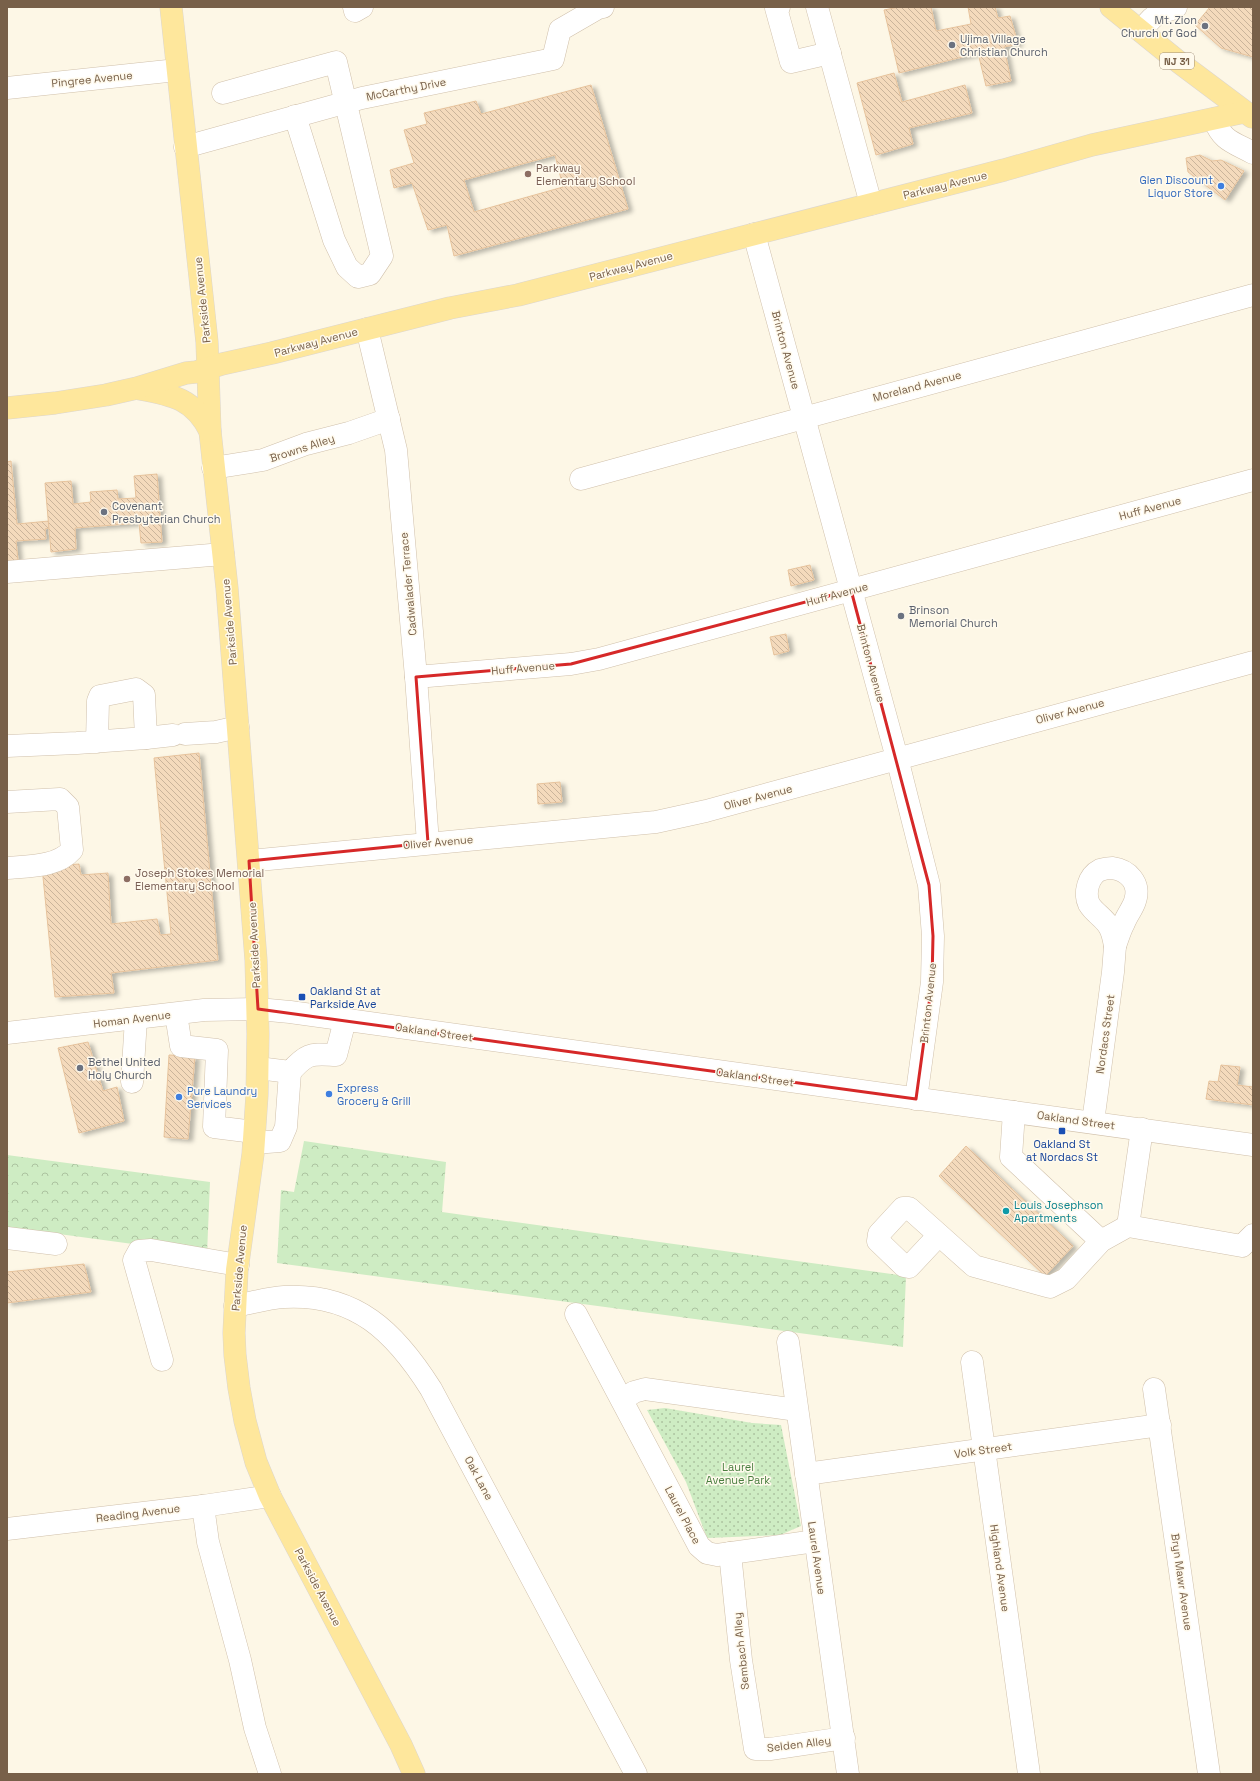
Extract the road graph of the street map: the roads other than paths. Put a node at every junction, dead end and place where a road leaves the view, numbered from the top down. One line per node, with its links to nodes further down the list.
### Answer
1 (171, 7): 9 (main road, Parkside Avenue)
2 (603, 7): 12 (street, McCarthy Drive)
3 (779, 7): 8 (street)
4 (817, 7): 8 (street)
5 (1111, 7): 7 (main road, NJ 31)
6 (1176, 7): 7 (street)
7 (1141, 31): 13 (main road, NJ 31)
8 (830, 53): 18 (street)
9 (177, 70): 10 (street, Pingree Avenue); 16 (main road, Parkside Avenue)
10 (7, 88)
11 (223, 93): 12 (street)
12 (346, 102): 14 (street, McCarthy Drive); 14 (street)
13 (1250, 114): 15 (main road, Parkway Avenue)
14 (295, 116): 16 (street, McCarthy Drive)
15 (1214, 119): 17 (street); 18 (main road, Parkway Avenue)
16 (185, 147): 22 (main road, Parkside Avenue)
17 (1253, 153)
18 (871, 204): 19 (main road, Parkway Avenue)
19 (754, 234): 21 (main road, Parkway Avenue); 25 (street, Brinton Avenue)
20 (1253, 294): 25 (street, Moreland Avenue)
21 (367, 329): 22 (main road, Parkway Avenue); 26 (street, Cadwalader Terrace)
22 (209, 368): 23 (main road, Parkway Avenue); 27 (main road, Parkside Avenue)
23 (137, 388): 24 (main road, Parkway Avenue); 27 (main road)
24 (7, 408)
25 (804, 417): 29 (street, Moreland Avenue); 33 (street, Brinton Avenue)
26 (388, 419): 28 (street, Browns Alley); 35 (street, Cadwalader Terrace)
27 (210, 430): 28 (main road, Parkside Avenue)
28 (213, 468): 31 (main road, Parkside Avenue)
29 (582, 479)
30 (1253, 480): 33 (street, Huff Avenue)
31 (223, 554): 32 (street); 36 (main road, Parkside Avenue)
32 (7, 572)
33 (851, 590): 35 (street, Huff Avenue); 40 (street, Brinton Avenue)
34 (1253, 662): 40 (street, Oliver Avenue)
35 (416, 677): 42 (street, Cadwalader Terrace)
36 (238, 727): 37 (street); 43 (main road, Parkside Avenue)
37 (146, 738): 38 (street); 38 (street)
38 (97, 742): 39 (street)
39 (7, 746)
40 (897, 758): 42 (street, Oliver Avenue); 54 (street, Brinton Avenue)
41 (7, 802): 44 (street)
42 (428, 843): 43 (street, Oliver Avenue)
43 (249, 860): 46 (main road, Parkside Avenue)
44 (7, 868)
45 (1115, 946): 56 (street, Nordacs Street)
46 (258, 1009): 47 (street, Homan Avenue); 49 (street, Oakland Street); 51 (main road, Parkside Avenue)
47 (176, 1014): 48 (street, Homan Avenue); 58 (street)
48 (136, 1019): 50 (street, Homan Avenue); 53 (street)
49 (345, 1020): 52 (street); 54 (street, Oakland Street)
50 (7, 1033)
51 (258, 1068): 52 (street); 58 (main road, Parkside Avenue)
52 (290, 1072): 58 (street)
53 (132, 1082)
54 (916, 1099): 55 (street, Oakland Street)
55 (1014, 1112): 56 (street, Oakland Street); 64 (street)
56 (1093, 1122): 57 (street, Oakland Street)
57 (1142, 1129): 59 (street, Oakland Street); 60 (street)
58 (254, 1137): 66 (main road, Parkside Avenue)
59 (1253, 1144)
60 (1128, 1226): 62 (street); 64 (street)
61 (939, 1235): 64 (street)
62 (1253, 1235)
63 (7, 1238): 65 (street)
64 (1101, 1241)
65 (56, 1244)
66 (238, 1265): 67 (main road, Parkside Avenue); 70 (street)
67 (235, 1306): 78 (main road, Parkside Avenue); 87 (street, Oak Lane)
68 (576, 1314): 73 (street, Laurel Place)
69 (788, 1342): 74 (street, Laurel Avenue)
70 (162, 1360)
71 (972, 1362): 76 (street, Highland Avenue)
72 (1154, 1389): 75 (street, Bryn Mawr Avenue)
73 (622, 1400): 74 (street); 82 (street, Laurel Place)
74 (797, 1410): 77 (street, Laurel Avenue)
75 (1160, 1425): 76 (street, Volk Street); 90 (street, Bryn Mawr Avenue)
76 (984, 1450): 77 (street, Volk Street); 89 (street, Highland Avenue)
77 (806, 1474): 81 (street, Laurel Avenue)
78 (270, 1496): 79 (street, Reading Avenue); 86 (main road, Parkside Avenue)
79 (203, 1506): 80 (street, Reading Avenue); 85 (street)
80 (7, 1529)
81 (815, 1541): 82 (street, Laurel Place); 83 (street, Laurel Avenue)
82 (730, 1553): 84 (street, Sembach Alley)
83 (844, 1738): 84 (street, Selden Alley); 88 (street, Laurel Avenue)
84 (755, 1749)
85 (270, 1774)
86 (414, 1774)
87 (636, 1774)
88 (848, 1774)
89 (1029, 1774)
90 (1209, 1774)

